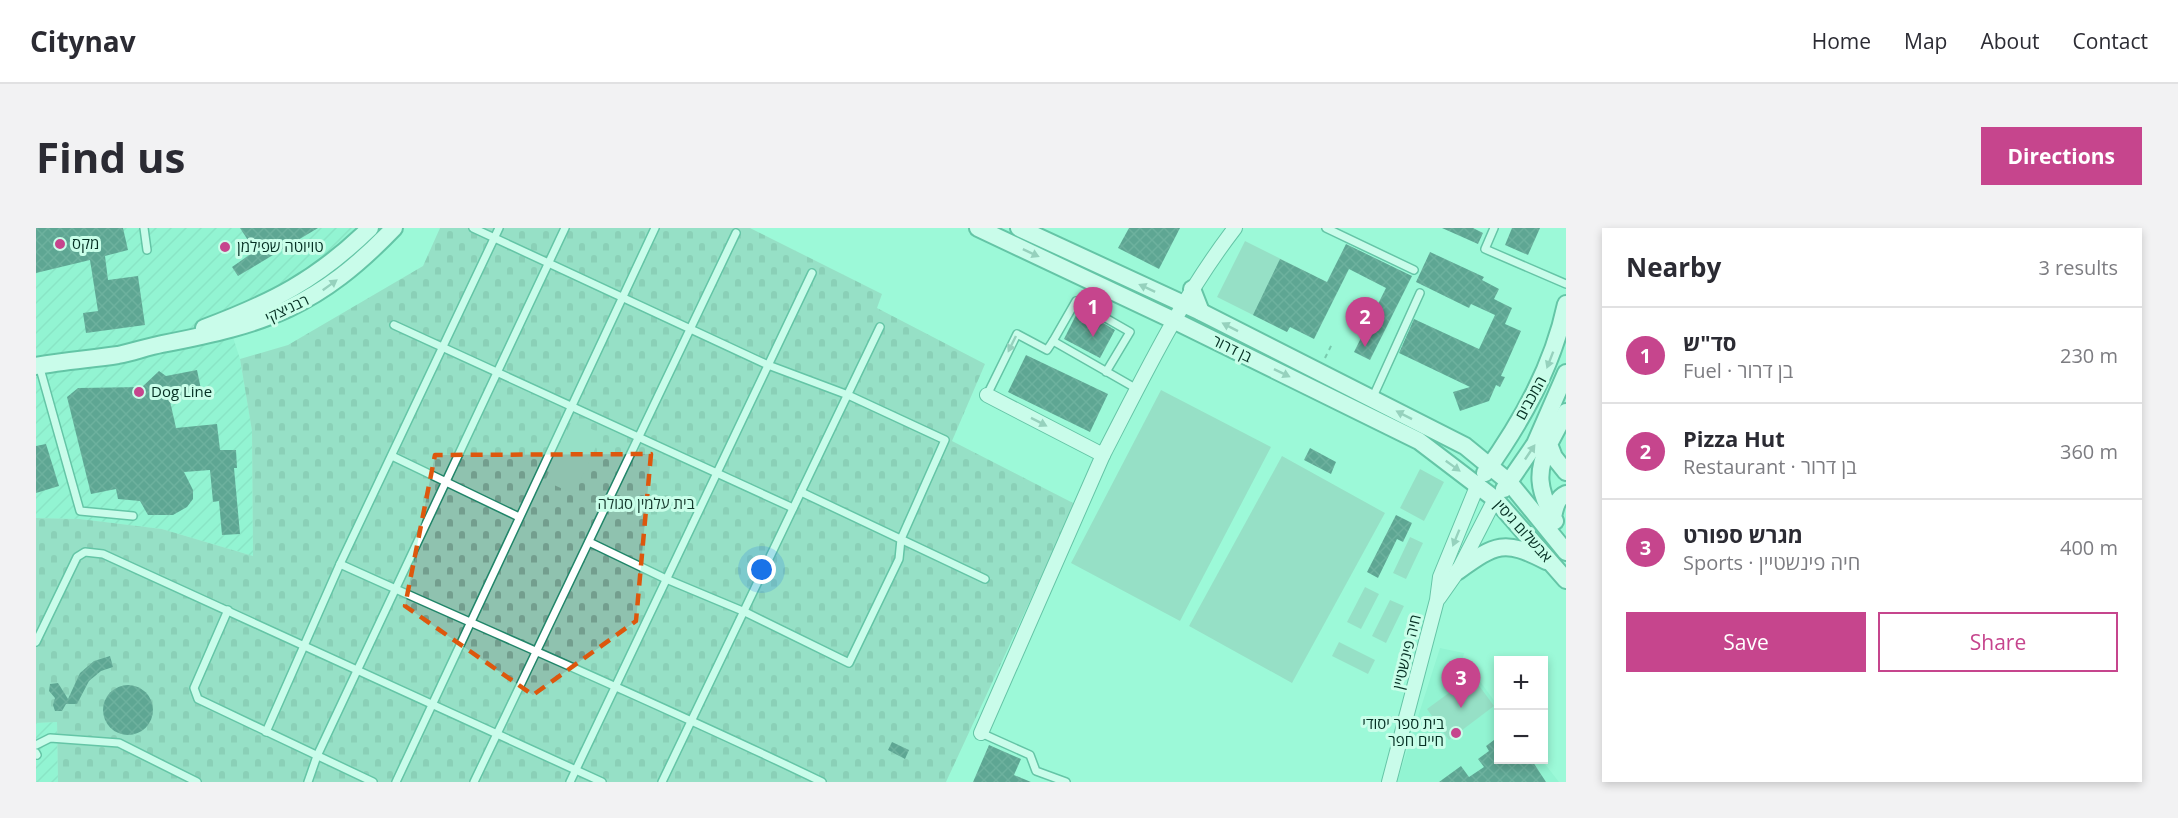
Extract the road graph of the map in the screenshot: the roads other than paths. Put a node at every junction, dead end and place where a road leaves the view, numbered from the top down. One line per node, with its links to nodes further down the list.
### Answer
1 (144, 228): 15 (lane)
2 (370, 228): 31 (street, רבניצקי)
3 (394, 228): 31 (street, רבניצקי, one-way to 3)
4 (473, 228): 14 (lane)
5 (499, 228): 14 (lane)
6 (565, 228): 16 (lane)
7 (655, 228): 22 (lane)
8 (978, 228): 26 (street, בן דרור, one-way to 26)
9 (1019, 228): 23 (street, בן דרור, one-way to 9)
10 (1235, 228): 20 (street)
11 (1326, 228): 17 (lane)
12 (1494, 228): 19 (lane)
13 (736, 233): 29 (lane)
14 (495, 238): 16 (lane); 32 (lane)
15 (147, 250)
16 (548, 262): 22 (lane); 35 (lane)
17 (1414, 270)
18 (812, 273): 33 (lane)
19 (1566, 284)
20 (1192, 289): 23 (street); 25 (street)
21 (1420, 293): 41 (lane)
22 (622, 297): 29 (lane); 42 (lane)
23 (1183, 304): 25 (street, בן דרור); 26 (street)
24 (1566, 304): 44 (street, המכבים, one-way to 44)
25 (1201, 312): 41 (street, בן דרור, one-way to 25)
26 (1173, 320): 38 (street); 55 (street, בן דרור, one-way to 55)
27 (394, 325): 32 (lane)
28 (880, 327): 39 (lane)
29 (691, 329): 33 (lane); 45 (lane)
30 (1053, 341): 36 (lane); 36 (lane); 40 (lane, one-way to 40)
31 (158, 345): 34 (street, רבניצקי)
32 (444, 348): 35 (lane); 49 (lane)
33 (768, 364): 39 (lane); 52 (lane)
34 (37, 366): 60 (lane)
35 (496, 372): 42 (lane); 53 (lane)
36 (1106, 372): 38 (lane)
37 (1566, 373): 54 (street, המכבים, one-way to 37)
38 (1137, 389): 48 (street)
39 (848, 395): 56 (lane); 63 (lane)
40 (987, 395): 48 (street, one-way to 48)
41 (1372, 399): 47 (street, בן דרור, one-way to 41)
42 (571, 406): 45 (lane); 61 (lane)
43 (1566, 412): 46 (street)
44 (1519, 419): 47 (street); 50 (street, המכבים)
45 (639, 438): 52 (lane); 65 (lane)
46 (1549, 444): 51 (street); 62 (street)
47 (1465, 446): 50 (street, בן דרור)
48 (1103, 455): 86 (street)
49 (392, 456): 53 (lane); 67 (lane)
50 (1490, 466): 54 (street, אבשלום גיסין); 55 (street, המכבים)
51 (1566, 472)
52 (716, 473): 59 (lane); 70 (lane)
53 (445, 482): 61 (lane); 72 (lane)
54 (1509, 482): 58 (street, המכבים); 66 (street, אבשלום גיסין)
55 (1478, 484): 58 (street, אבשלום גיסין); 73 (street, חיה פינשטיין, one-way to 73)
56 (801, 492): 59 (lane); 63 (lane)
57 (1566, 494): 62 (street)
58 (1495, 499): 68 (street, חיה פינשטיין); 69 (street, אבשלום גיסין)
59 (793, 508): 75 (lane)
60 (133, 516)
61 (519, 517): 76 (lane)
62 (1553, 517): 64 (street)
63 (901, 539): 71 (lane); 75 (lane)
64 (1566, 540)
65 (589, 542): 70 (lane); 79 (lane)
66 (1566, 552)
67 (340, 564): 72 (lane); 78 (lane)
68 (1458, 571): 69 (street); 73 (street, חיה פינשטיין)
69 (1561, 573)
70 (666, 579): 75 (lane); 81 (lane)
71 (985, 579)
72 (394, 588): 76 (lane); 80 (lane)
73 (1437, 600): 100 (street, חיה פינשטיין)
74 (228, 610): 77 (lane); 78 (lane); 84 (lane)
75 (745, 612): 83 (lane)
76 (470, 623): 79 (lane); 82 (lane)
77 (36, 642)
78 (303, 645): 80 (lane); 84 (lane)
79 (536, 653): 81 (lane); 85 (lane)
80 (357, 670): 82 (lane); 88 (lane)
81 (615, 685): 83 (lane); 89 (lane)
82 (432, 704): 85 (lane); 93 (lane)
83 (693, 719): 97 (lane); 98 (lane)
84 (266, 732): 88 (lane)
85 (498, 733): 89 (lane); 94 (lane)
86 (981, 733): 99 (lane)
87 (36, 745): 90 (lane)
88 (317, 756): 91 (lane); 92 (lane)
89 (575, 770): 95 (lane); 96 (lane)
90 (197, 782)
91 (308, 782)
92 (373, 782)
93 (396, 782)
94 (474, 782)
95 (570, 782)
96 (602, 782)
97 (662, 782)
98 (822, 782)
99 (1066, 782)
100 (1389, 782)

